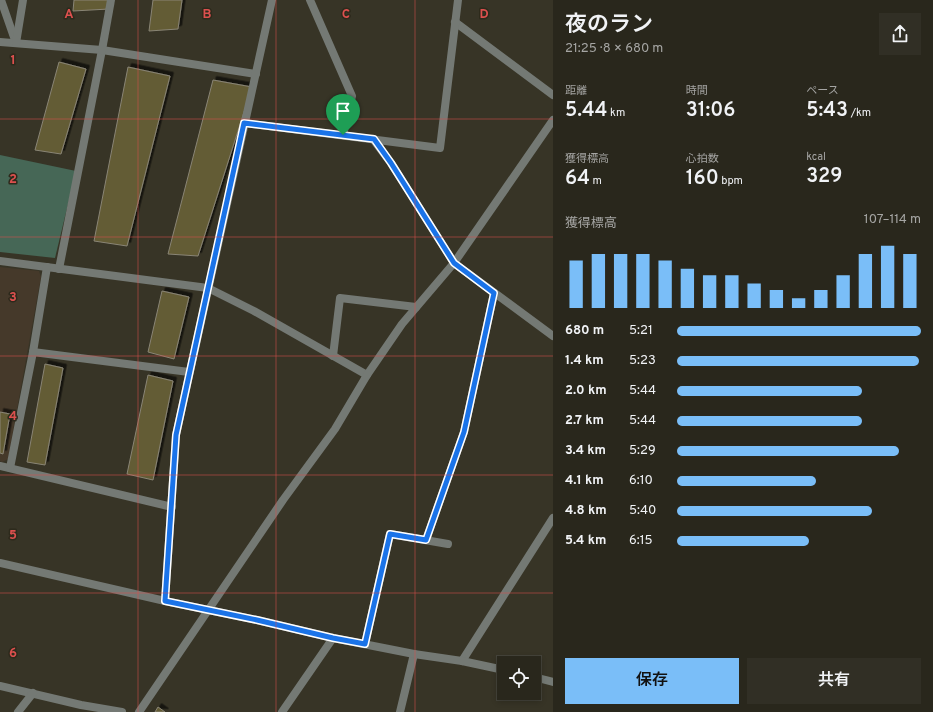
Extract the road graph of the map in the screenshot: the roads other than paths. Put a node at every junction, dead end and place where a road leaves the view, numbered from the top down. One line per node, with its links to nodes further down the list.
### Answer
1 (1, 0): 9 (street)
2 (23, 0): 9 (street)
3 (111, 0): 10 (street)
4 (272, 0): 11 (street)
5 (310, 0): 15 (street)
6 (458, 0): 7 (street)
7 (455, 22): 12 (street); 16 (street)
8 (0, 42): 9 (street)
9 (16, 43): 10 (street)
10 (102, 50): 11 (street); 20 (street)
11 (256, 74): 14 (street)
12 (553, 95)
13 (553, 120): 18 (street)
14 (244, 123): 15 (street); 21 (street)
15 (343, 135): 16 (street)
16 (374, 139): 18 (street)
17 (0, 261): 19 (street)
18 (454, 263): 22 (street); 23 (street)
19 (47, 267): 20 (street); 25 (street)
20 (59, 269): 21 (street)
21 (208, 288): 26 (street); 27 (street)
22 (494, 293): 24 (street); 33 (street)
23 (416, 307): 26 (street); 28 (street)
24 (553, 336)
25 (33, 352): 27 (street); 30 (street)
26 (333, 356): 28 (street)
27 (189, 372): 31 (street)
28 (367, 375): 37 (street)
29 (0, 466): 30 (street)
30 (10, 468): 31 (street)
31 (172, 507): 36 (street)
32 (553, 518): 41 (street)
33 (426, 540): 34 (street); 39 (street)
34 (448, 544)
35 (0, 564): 36 (street)
36 (165, 601): 37 (street)
37 (208, 610): 38 (street); 49 (street)
38 (333, 638): 39 (street); 50 (street)
39 (365, 644): 40 (street)
40 (414, 654): 41 (street); 51 (street)
41 (462, 661): 42 (street)
42 (497, 668)
43 (541, 679): 44 (street)
44 (553, 682)
45 (0, 686): 46 (street)
46 (33, 693): 47 (street); 48 (street)
47 (18, 712)
48 (122, 712)
49 (139, 712)
50 (282, 712)
51 (400, 712)

